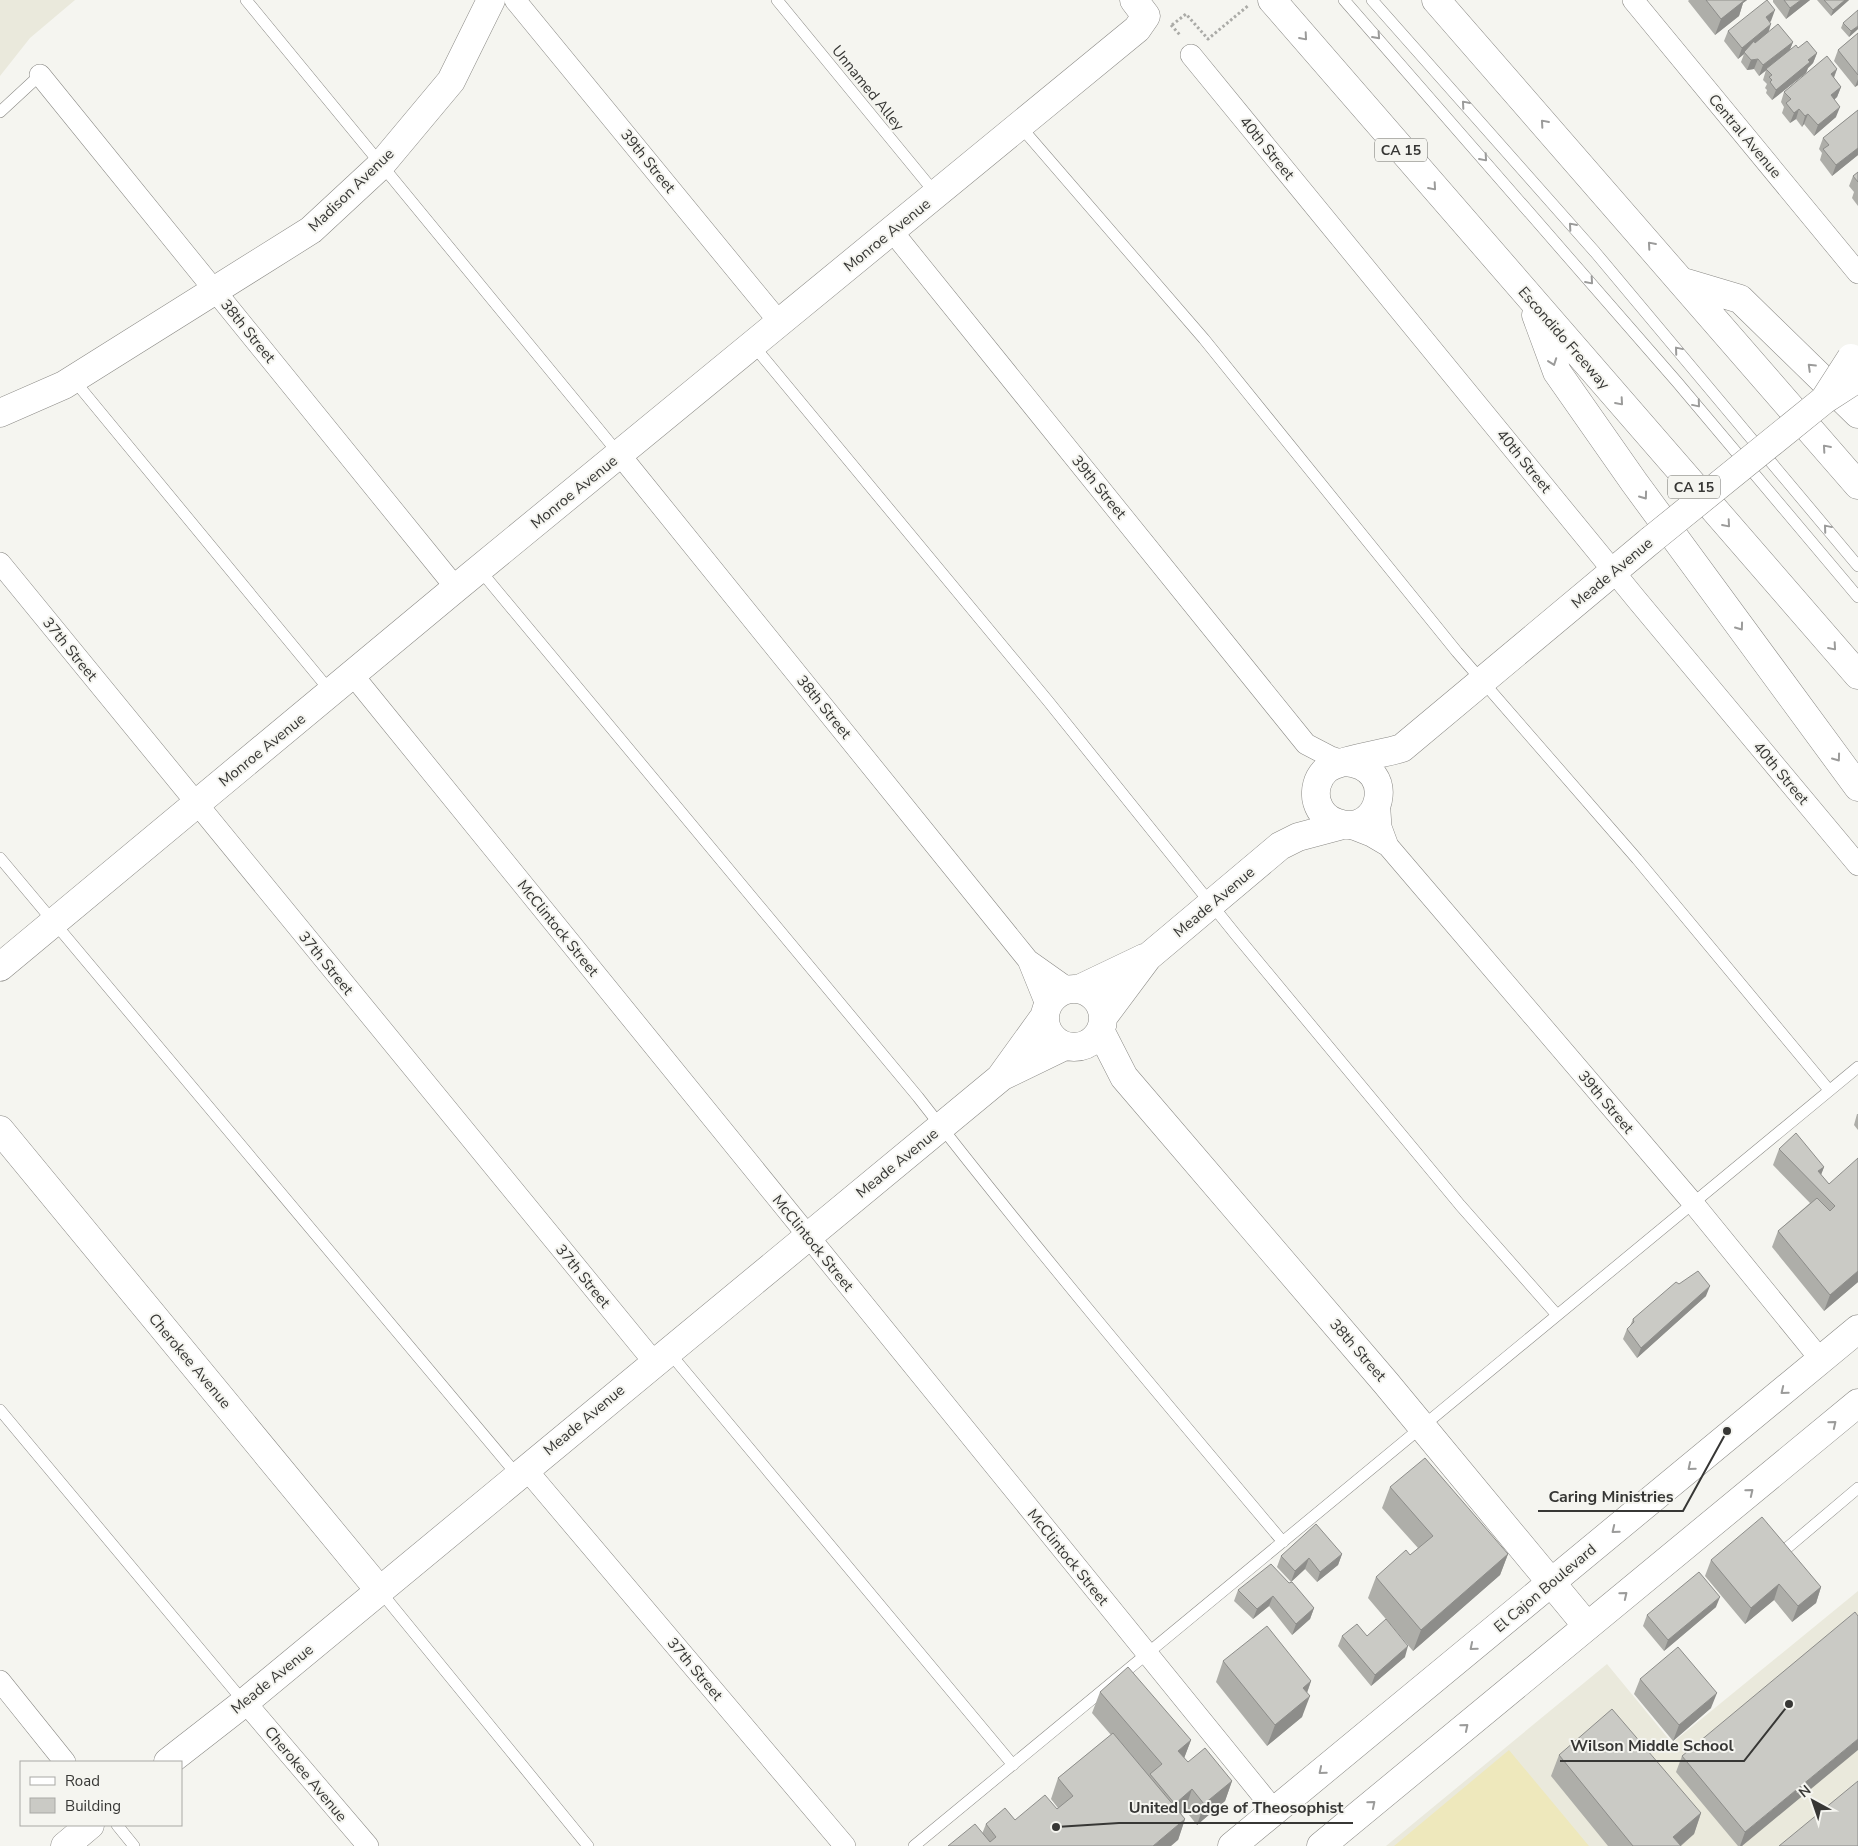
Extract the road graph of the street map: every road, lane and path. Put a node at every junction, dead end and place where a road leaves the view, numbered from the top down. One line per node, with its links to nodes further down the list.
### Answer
1 (246, 0): 17 (lane)
2 (491, 0): 17 (main road, Madison Avenue)
3 (515, 0): 24 (street, 39th Street)
4 (777, 0): 18 (lane, Unnamed Alley)
5 (1256, 0): 12 (path)
6 (1272, 0): 23 (main road, Escondido Freeway / CA 15, one-way to 23)
7 (1344, 0): 37 (lane, one-way to 37)
8 (1372, 0): 33 (lane, one-way to 8)
9 (1436, 0): 21 (main road, one-way to 9)
10 (1633, 0): 20 (street, Central Avenue)
11 (1140, 8): 12 (path); 16 (main road, Monroe Avenue)
12 (1172, 25): 13 (path)
13 (1191, 55): 35 (street, 40th Street)
14 (40, 75): 15 (lane); 22 (street, 38th Street)
15 (0, 112)
16 (1020, 126): 18 (main road, Monroe Avenue); 40 (lane)
17 (380, 166): 22 (main road, Madison Avenue); 30 (lane)
18 (936, 194): 19 (main road, Monroe Avenue)
19 (892, 231): 24 (main road, Monroe Avenue); 42 (street, 39th Street)
20 (1858, 273)
21 (1683, 282): 29 (main road, one-way to 21); 31 (main road, one-way to 21)
22 (216, 291): 27 (main road, Madison Avenue); 36 (street, 38th Street)
23 (1530, 299): 39 (main road, Escondido Freeway / CA 15, one-way to 39); 45 (main road, one-way to 45)
24 (780, 323): 25 (main road, Monroe Avenue)
25 (753, 345): 30 (main road, Monroe Avenue); 54 (lane)
26 (1856, 361): 35 (main road, Meade Avenue, bridge)
27 (73, 379): 28 (main road, Madison Avenue); 41 (lane)
28 (0, 413)
29 (1858, 414)
30 (620, 455): 34 (main road, Monroe Avenue); 57 (street, 38th Street)
31 (1858, 485)
32 (0, 563): 48 (street, 37th Street)
33 (1858, 566)
34 (479, 569): 36 (main road, Monroe Avenue); 65 (lane)
35 (1614, 571): 40 (main road, Meade Avenue); 53 (street, 40th Street)
36 (456, 588): 38 (main road, Monroe Avenue)
37 (1858, 597)
38 (352, 674): 41 (main road, Monroe Avenue); 68 (street, McClintock Street)
39 (1858, 675)
40 (1483, 681): 43 (main road, Meade Avenue); 64 (lane)
41 (331, 692): 48 (main road, Monroe Avenue)
42 (1306, 744): 44 (street, 39th Street); 46 (street, 39th Street)
43 (1402, 748): 44 (main road, Meade Avenue); 47 (main road, Meade Avenue)
44 (1346, 762): 46 (main road, Meade Avenue); 47 (main road)
45 (1858, 787)
46 (1316, 789): 49 (main road); 50 (main road, Meade Avenue)
47 (1379, 797): 49 (main road, Meade Avenue); 51 (street, 39th Street)
48 (195, 804): 55 (main road, Monroe Avenue); 71 (street, 37th Street)
49 (1342, 825): 50 (main road, Meade Avenue); 51 (street, 39th Street)
50 (1280, 846): 54 (main road, Meade Avenue)
51 (1388, 846): 67 (street, 39th Street)
52 (0, 858): 55 (lane)
53 (1858, 866)
54 (1212, 904): 56 (main road, Meade Avenue); 69 (lane)
55 (54, 923): 58 (main road, Monroe Avenue); 76 (lane)
56 (1148, 957): 59 (main road, Meade Avenue); 61 (main road, Meade Avenue)
57 (1028, 960): 59 (street, 38th Street); 60 (street, 38th Street)
58 (0, 967)
59 (1074, 989): 60 (main road); 61 (main road)
60 (1046, 1012): 61 (main road); 63 (main road, Meade Avenue)
61 (1087, 1035): 63 (main road, Meade Avenue); 75 (main road, 38th Street)
62 (1858, 1066): 64 (lane)
63 (1000, 1078): 65 (main road, Meade Avenue)
64 (1829, 1090): 67 (lane)
65 (941, 1127): 68 (main road, Meade Avenue); 78 (lane)
66 (0, 1130): 81 (main road, Cherokee Avenue)
67 (1693, 1203): 69 (lane); 72 (street, 39th Street)
68 (807, 1236): 71 (main road, Meade Avenue); 83 (street, McClintock Street)
69 (1557, 1315): 75 (lane)
70 (1858, 1329): 72 (main road, El Cajon Boulevard)
71 (661, 1356): 76 (main road, Meade Avenue); 88 (lane)
72 (1821, 1360): 80 (main road, El Cajon Boulevard, one-way to 80)
73 (1858, 1403): 82 (main road, one-way to 73)
74 (0, 1410): 85 (lane)
75 (1422, 1426): 78 (lane); 80 (main road, 38th Street)
76 (522, 1472): 81 (main road, Meade Avenue); 96 (street, 37th Street)
77 (1858, 1488): 79 (lane)
78 (1283, 1542): 83 (lane)
79 (1787, 1548)
80 (1551, 1583): 82 (main road, 38th Street); 89 (main road, El Cajon Boulevard, one-way to 89)
81 (380, 1590): 85 (main road, Meade Avenue); 95 (lane)
82 (1587, 1626): 99 (main road, one-way to 82)
83 (1147, 1654): 88 (lane); 89 (street, McClintock Street)
84 (0, 1681): 86 (street)
85 (245, 1702): 87 (main road, Meade Avenue); 94 (street, Cherokee Avenue)
86 (64, 1761)
87 (169, 1761)
88 (1013, 1765): 97 (lane)
89 (1275, 1811): 98 (main road, El Cajon Boulevard)
90 (89, 1826): 92 (main road)
91 (118, 1826): 93 (lane)
92 (64, 1846)
93 (134, 1846)
94 (368, 1846)
95 (588, 1846)
96 (844, 1846)
97 (914, 1846)
98 (1232, 1846)
99 (1321, 1846)

